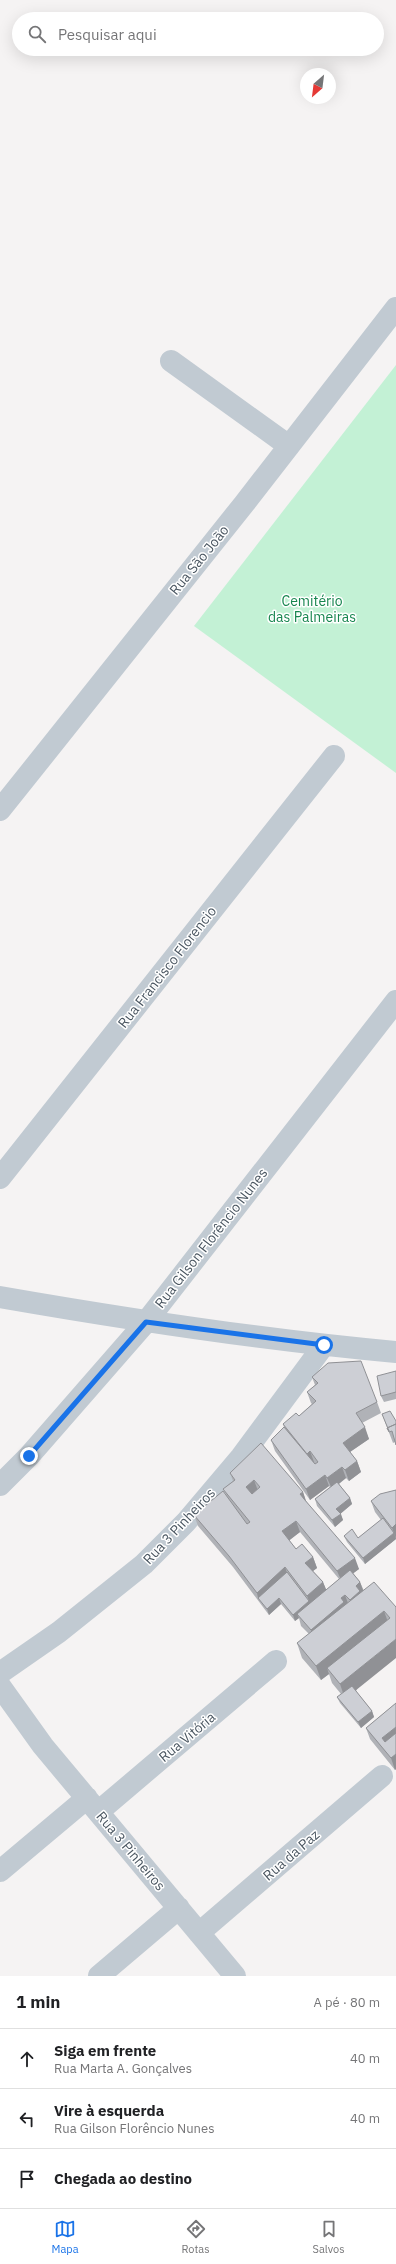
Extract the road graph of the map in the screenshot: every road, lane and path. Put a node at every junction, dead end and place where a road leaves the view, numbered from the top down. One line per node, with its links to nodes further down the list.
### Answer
1 (396, 308): 3 (street, Rua São João)
2 (171, 361): 3 (street)
3 (289, 446): 5 (street, Rua São João)
4 (334, 756): 7 (street, Rua Francisco Florencio)
5 (0, 810)
6 (396, 1001): 9 (street, Rua Gilson Florêncio Nunes)
7 (0, 1178)
8 (0, 1297): 9 (street)
9 (146, 1322): 10 (street); 12 (street, Rua Gilson Florêncio Nunes)
10 (324, 1345): 11 (street); 14 (street, Rua 3 Pinheiros)
11 (396, 1352)
12 (0, 1485)
13 (276, 1661): 17 (street, Rua Vitória)
14 (0, 1673)
15 (0, 1686): 17 (street, Rua 3 Pinheiros)
16 (382, 1776): 20 (street, Rua da Paz)
17 (92, 1805): 18 (street, Rua Vitória); 19 (street, Rua 3 Pinheiros)
18 (0, 1871)
19 (179, 1908): 20 (street, Rua 3 Pinheiros); 21 (street)
20 (199, 1933): 22 (street, Rua 3 Pinheiros)
21 (99, 1976)
22 (235, 1976)

